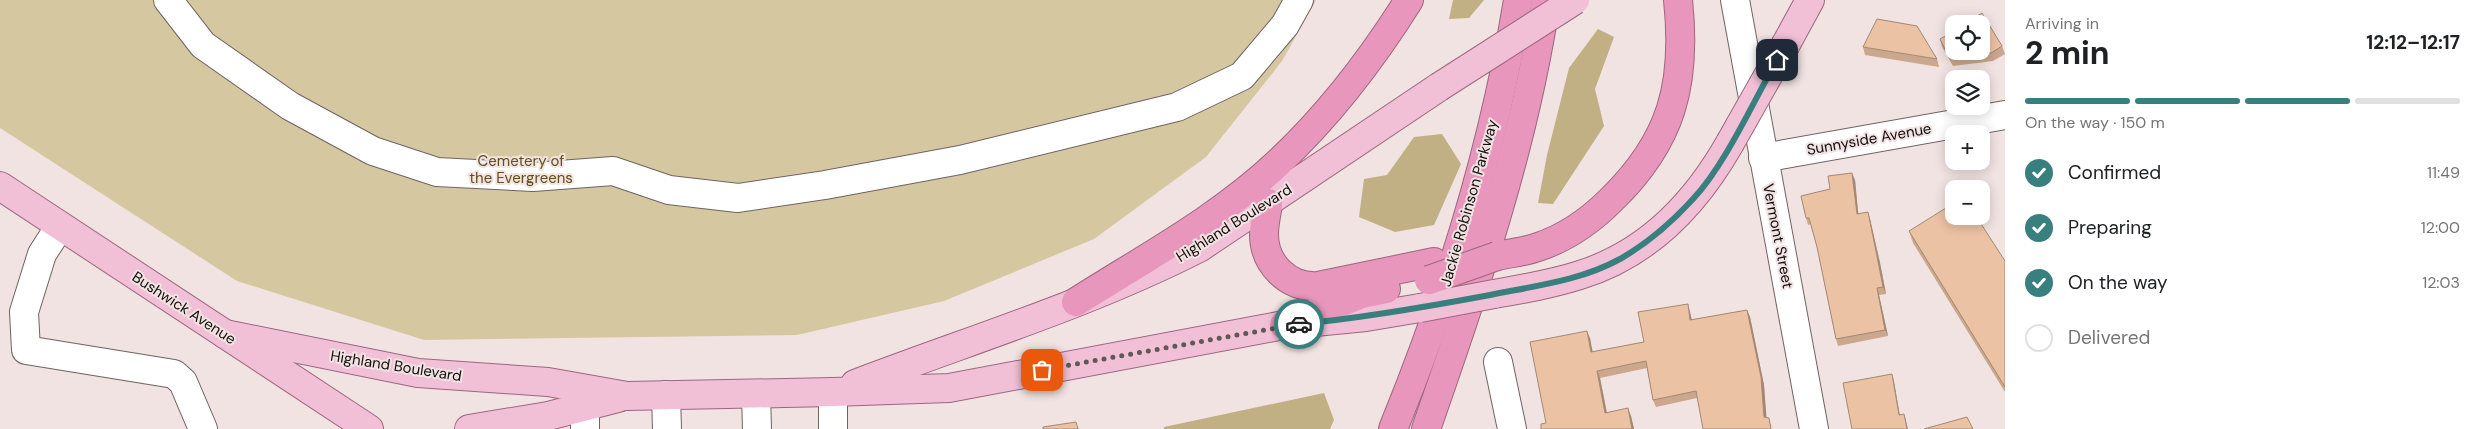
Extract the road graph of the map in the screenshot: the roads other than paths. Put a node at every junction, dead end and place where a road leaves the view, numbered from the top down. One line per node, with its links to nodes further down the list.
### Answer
1 (168, 0): 2 (street)
2 (1299, 0)
3 (1409, 0): 16 (highway)
4 (1518, 0): 32 (highway, Jackie Robinson Parkway)
5 (1546, 0): 33 (highway, Jackie Robinson Parkway)
6 (1575, 0): 13 (main road, Highland Boulevard, bridge)
7 (1678, 0): 15 (highway, bridge)
8 (1735, 0): 11 (street, Vermont Street)
9 (1810, 0): 15 (main road, bridge)
10 (2005, 114): 11 (street, Sunnyside Avenue)
11 (1763, 158): 35 (street, Vermont Street)
12 (0, 186): 14 (main road, Bushwick Avenue)
13 (1268, 203): 15 (highway); 16 (main road, Highland Boulevard)
14 (60, 226): 18 (main road, Bushwick Avenue); 26 (street)
15 (1362, 296): 17 (highway)
16 (1076, 302): 20 (main road, Highland Boulevard)
17 (1284, 325): 20 (main road, Highland Boulevard)
18 (225, 334): 23 (main road, Highland Boulevard); 27 (main road, Bushwick Avenue)
19 (1498, 362): 34 (street)
20 (833, 392): 21 (main road, Highland Boulevard); 31 (street)
21 (756, 394): 22 (main road, Highland Boulevard); 30 (street)
22 (666, 395): 23 (main road, Highland Boulevard); 29 (street)
23 (627, 396): 24 (main road, Highland Boulevard)
24 (585, 418): 25 (main road, Highland Boulevard)
25 (546, 422): 28 (main road, Highland Boulevard)
26 (203, 429)
27 (369, 429)
28 (468, 429)
29 (666, 429)
30 (757, 429)
31 (833, 429)
32 (1393, 429)
33 (1426, 429)
34 (1512, 429)
35 (1814, 429)

